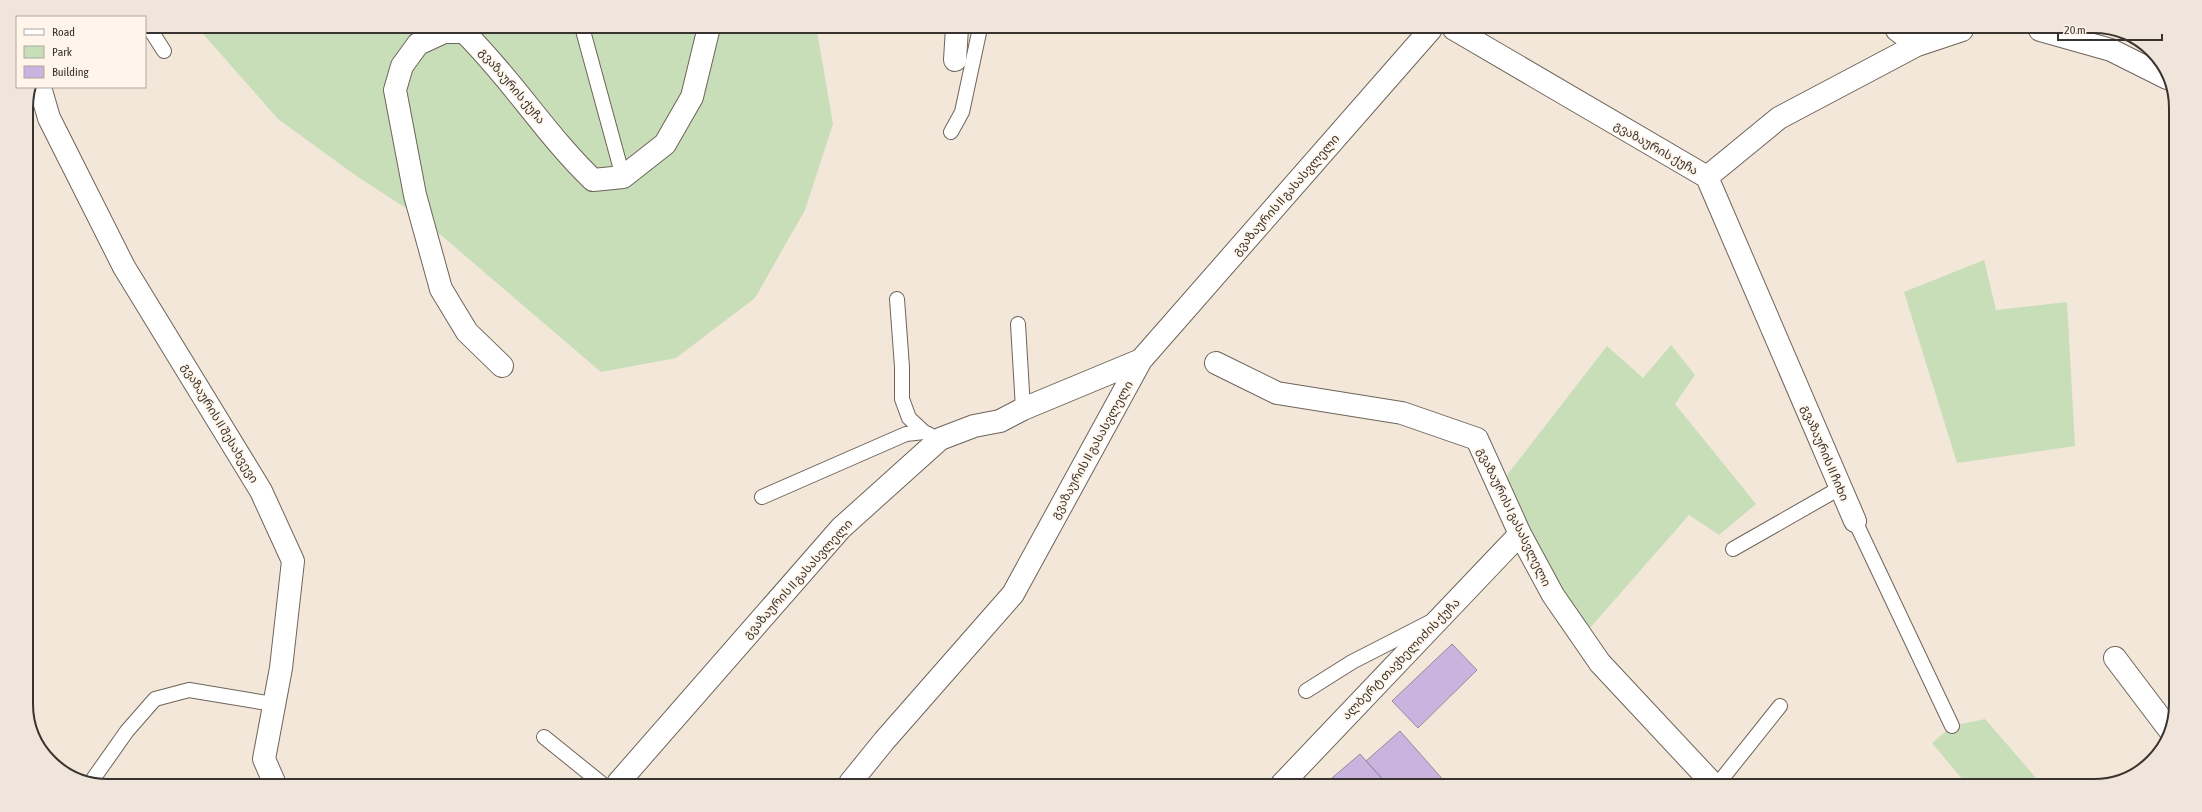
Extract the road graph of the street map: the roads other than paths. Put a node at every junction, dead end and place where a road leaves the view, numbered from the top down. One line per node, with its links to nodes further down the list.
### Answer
1 (152, 33): 14 (lane)
2 (442, 33): 25 (street, გვაზაურის ქუჩა)
3 (465, 33): 19 (street, გვაზაურის ქუჩა)
4 (584, 33): 19 (lane)
5 (708, 33): 19 (street)
6 (957, 33): 15 (street)
7 (979, 33): 18 (lane)
8 (1427, 33): 23 (street, გვაზაურის II გასასვლელი)
9 (1461, 33): 20 (street, გვაზაურის ქუჩა)
10 (1902, 33): 13 (street)
11 (1953, 33): 13 (street, გვაზაურის ქუჩა)
12 (2051, 33): 16 (street)
13 (1917, 45): 20 (street, გვაზაურის ქუჩა)
14 (164, 51)
15 (955, 60)
16 (2162, 76)
17 (40, 88): 36 (street, გვაზაურის II შესახვევი)
18 (951, 132)
19 (623, 177)
20 (1706, 177): 28 (street, გვაზაურის II ჩიხი)
21 (897, 299): 27 (lane)
22 (1018, 324): 26 (lane)
23 (1141, 360): 26 (street, გვაზაურის II გასასვლელი); 45 (street, გვაზაურის II გასასვლელი)
24 (1216, 363): 31 (street, გვაზაურის I გასასვლელი)
25 (502, 366)
26 (1023, 409): 27 (street, გვაზაურის II გასასვლელი)
27 (932, 436): 29 (lane); 44 (street, გვაზაურის II გასასვლელი)
28 (1840, 488): 30 (street, გვაზაურის II ჩიხი); 32 (lane)
29 (762, 497)
30 (1855, 521): 39 (lane, გვაზაურის II ჩიხი)
31 (1520, 534): 33 (street, ალბერტ თავხელიძის ქუჩა); 47 (street, გვაზაურის I გასასვლელი)
32 (1733, 549)
33 (1443, 615): 35 (lane); 46 (street, ალბერტ თავხელიძის ქუჩა)
34 (2115, 658): 38 (street)
35 (1306, 691)
36 (273, 704): 41 (lane); 42 (street, გვაზაურის II შესახვევი)
37 (1780, 706): 48 (lane)
38 (2166, 725)
39 (1952, 726)
40 (544, 737): 43 (lane)
41 (94, 777)
42 (273, 779)
43 (596, 779)
44 (621, 779)
45 (853, 779)
46 (1287, 779)
47 (1708, 779)
48 (1722, 779)

